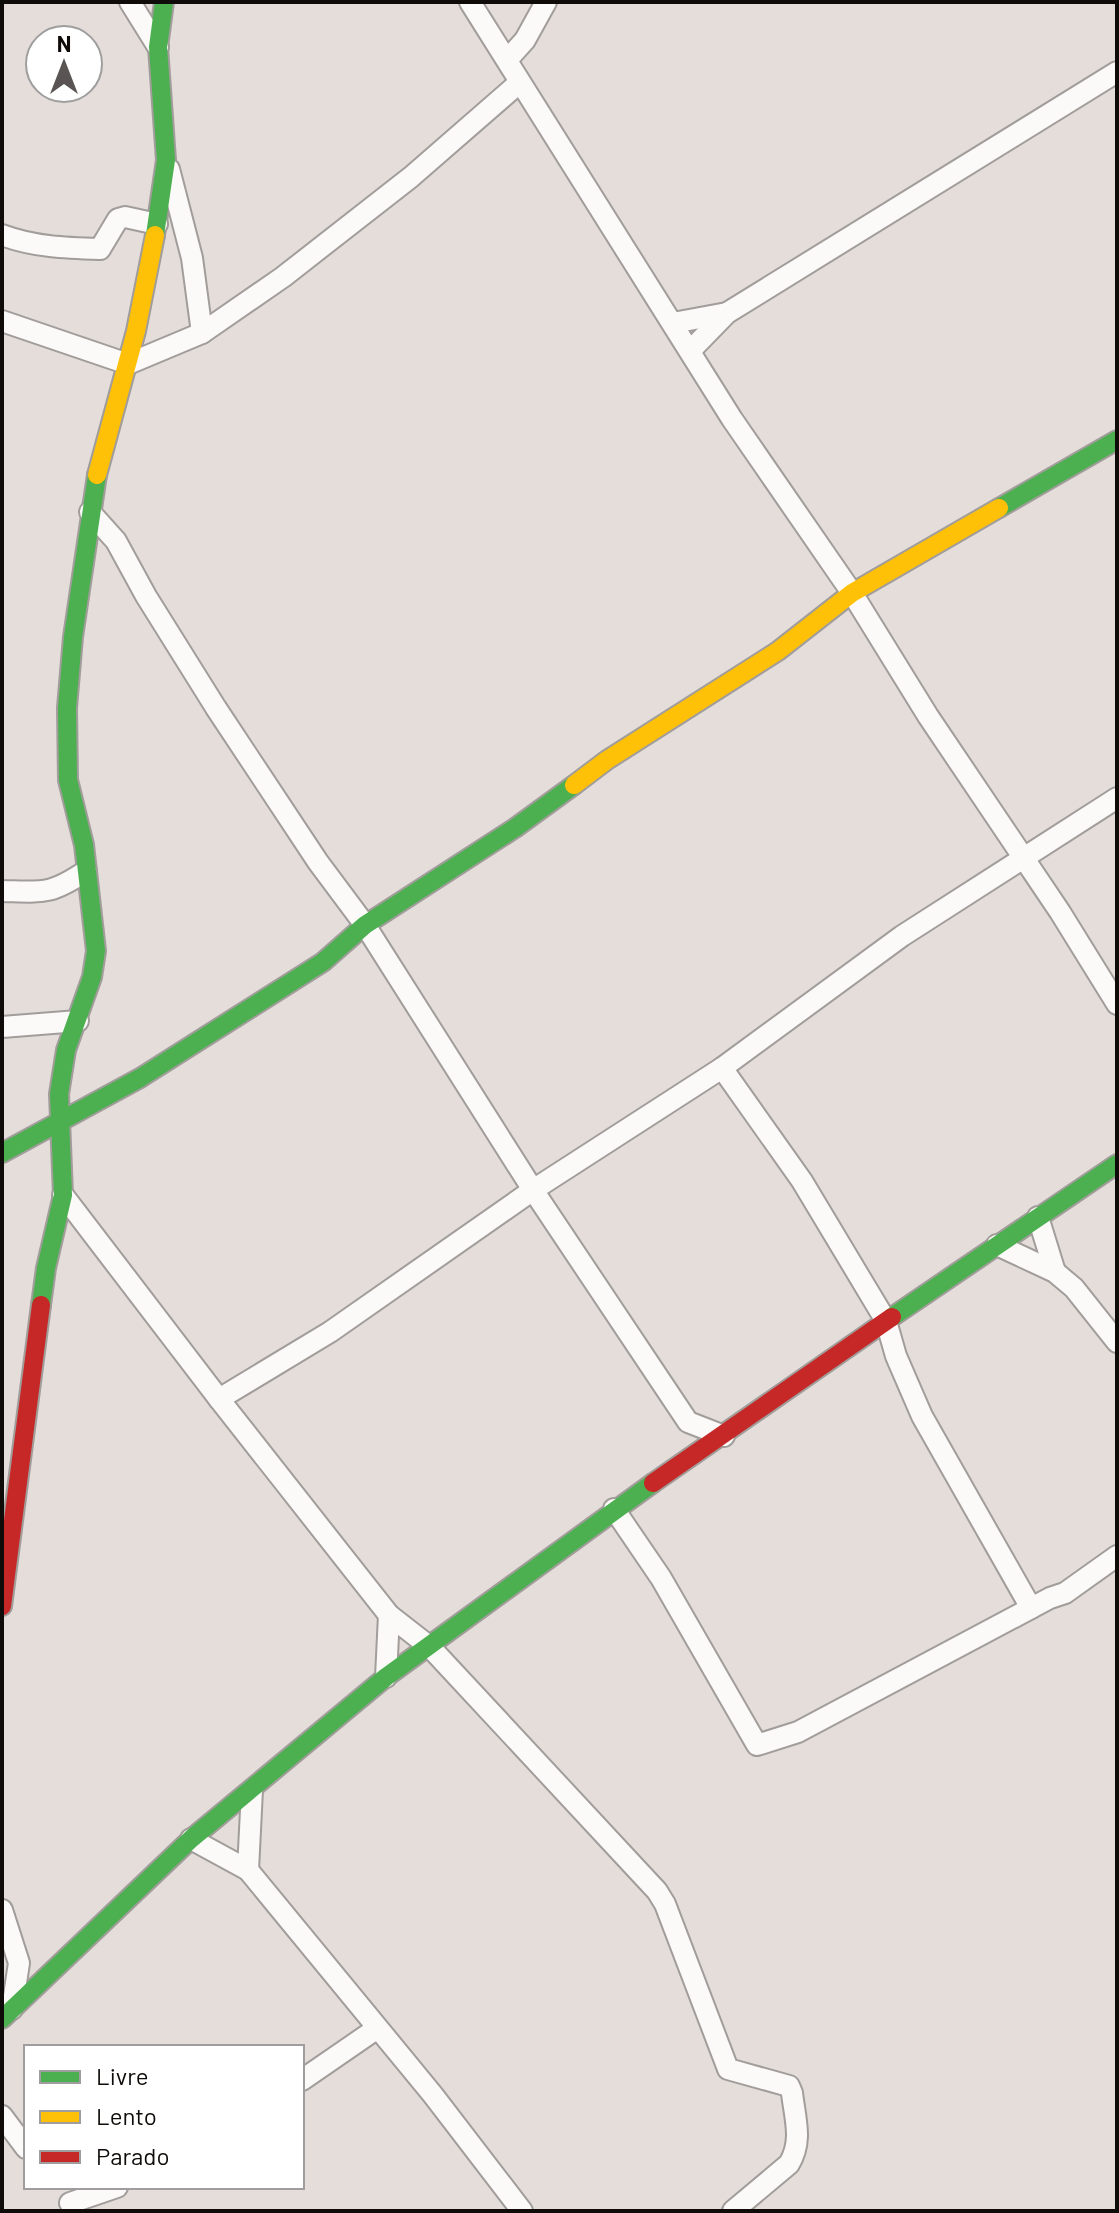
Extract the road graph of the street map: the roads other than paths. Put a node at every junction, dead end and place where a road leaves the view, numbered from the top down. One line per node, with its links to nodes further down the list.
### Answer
1 (130, 2): 5 (street)
2 (164, 2): 5 (street)
3 (470, 2): 6 (street)
4 (546, 2): 6 (street)
5 (158, 47): 9 (street)
6 (507, 60): 8 (street)
7 (1117, 72): 12 (street)
8 (519, 83): 14 (street); 15 (street)
9 (166, 160): 10 (street); 15 (street)
10 (157, 224): 11 (street); 17 (street)
11 (2, 235)
12 (727, 313): 14 (street); 16 (street)
13 (2, 321): 17 (street)
14 (673, 323): 16 (street)
15 (202, 333): 17 (street)
16 (690, 351): 20 (street)
17 (128, 364): 19 (street)
18 (1117, 440): 20 (street)
19 (90, 512): 23 (street); 25 (street)
20 (852, 593): 22 (street); 25 (street)
21 (1117, 798): 22 (street)
22 (1024, 858): 26 (street); 29 (street)
23 (86, 871): 24 (street); 27 (street)
24 (2, 891)
25 (365, 925): 30 (street); 33 (street)
26 (1117, 1004)
27 (78, 1021): 28 (street); 30 (street)
28 (2, 1027)
29 (722, 1068): 33 (street); 38 (street)
30 (59, 1125): 31 (street); 34 (street)
31 (2, 1153)
32 (1117, 1164): 35 (street)
33 (533, 1190): 40 (street); 41 (street)
34 (63, 1195): 40 (street); 44 (street)
35 (1038, 1217): 36 (street); 37 (street)
36 (997, 1245): 37 (street); 38 (street)
37 (1055, 1272): 39 (street)
38 (886, 1321): 42 (street); 50 (street)
39 (1117, 1342)
40 (219, 1399): 51 (street)
41 (688, 1422): 42 (street); 45 (street)
42 (724, 1436): 45 (street)
43 (2, 1449): 44 (street)
44 (23, 1451): 47 (street)
45 (682, 1464): 46 (street)
46 (614, 1509): 50 (street); 52 (street)
47 (6, 1548): 49 (street)
48 (1117, 1556): 50 (street)
49 (2, 1606)
50 (1031, 1608)
51 (389, 1615): 52 (street); 53 (street)
52 (430, 1647): 53 (street); 69 (street)
53 (386, 1677): 54 (street)
54 (252, 1790): 55 (street); 56 (street)
55 (191, 1839): 56 (street); 59 (street)
56 (248, 1870): 61 (street)
57 (2, 1910): 58 (street)
58 (19, 1963): 59 (street); 60 (street)
59 (51, 1972): 60 (street)
60 (7, 2014)
61 (376, 2029): 62 (street); 68 (street)
62 (304, 2079)
63 (2, 2116): 64 (street)
64 (24, 2145)
65 (58, 2189): 67 (street)
66 (112, 2189): 67 (street)
67 (70, 2207)
68 (522, 2211)
69 (733, 2211)

